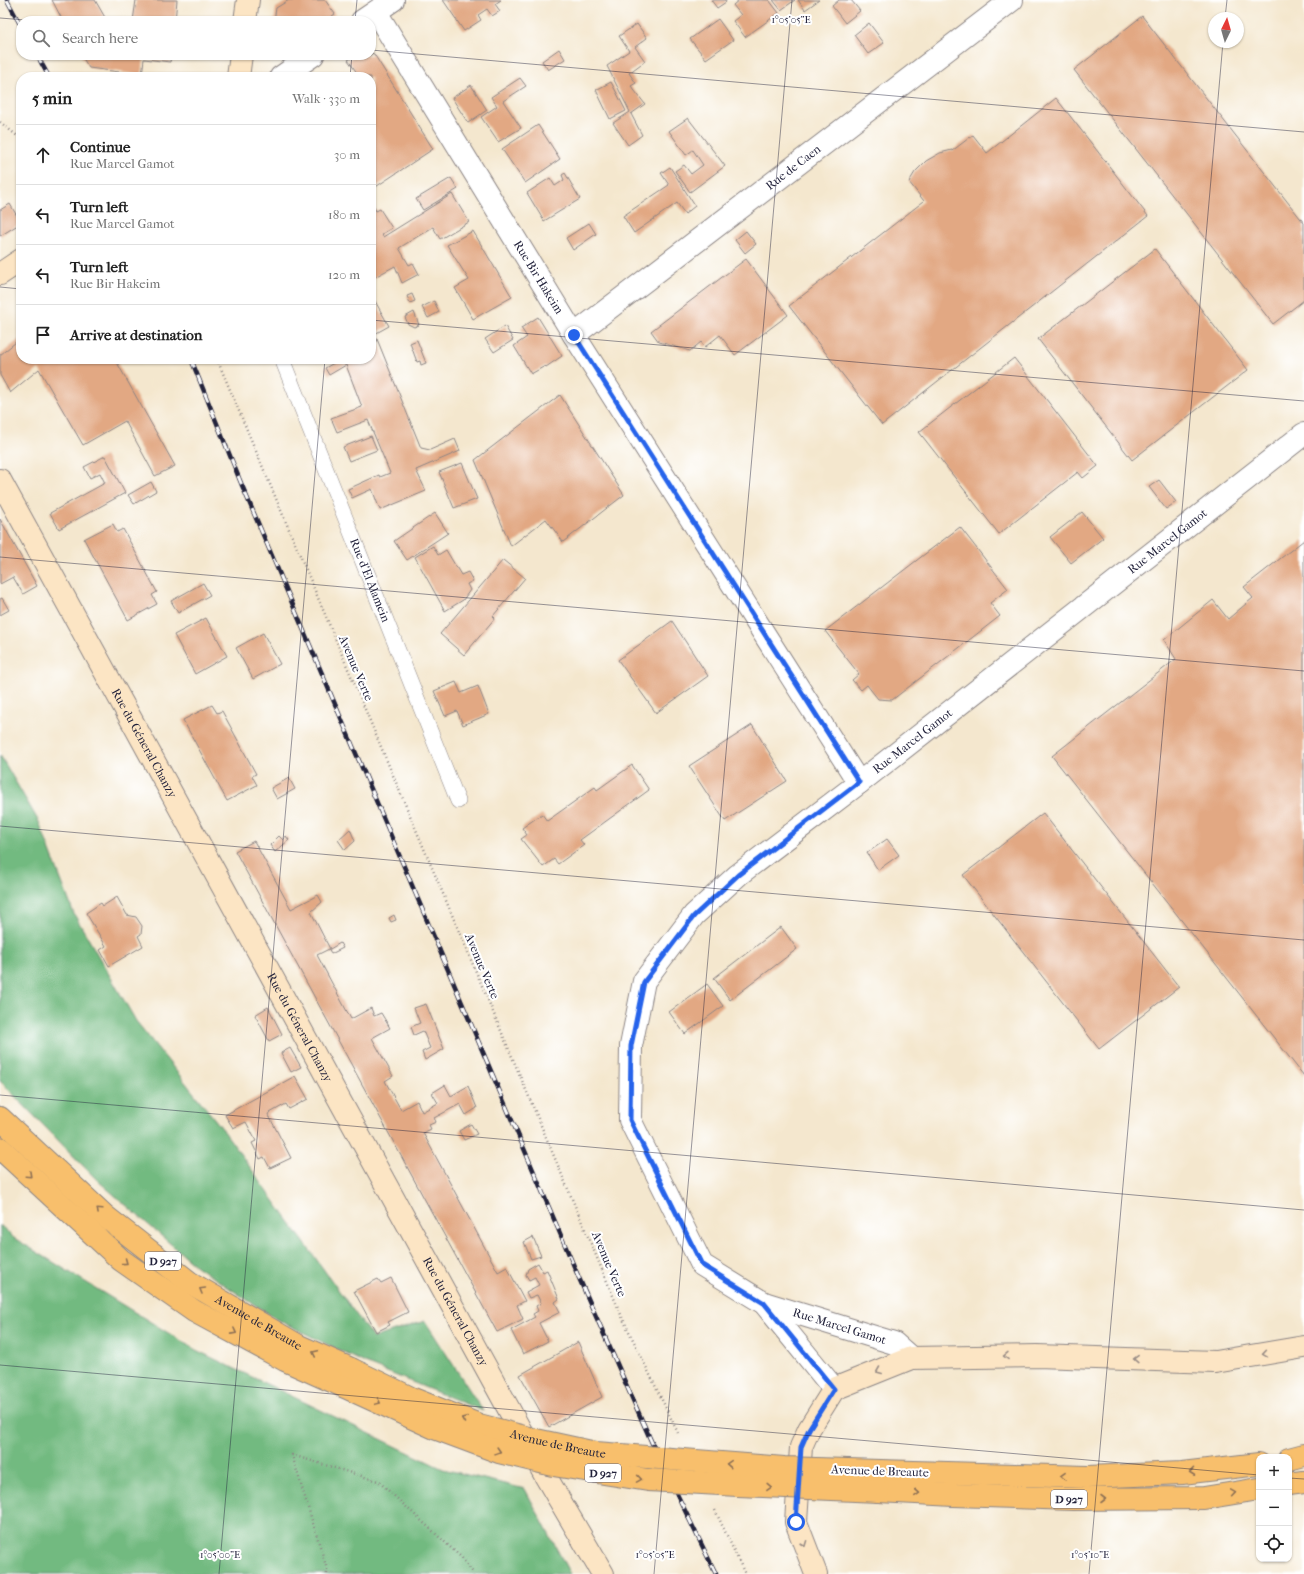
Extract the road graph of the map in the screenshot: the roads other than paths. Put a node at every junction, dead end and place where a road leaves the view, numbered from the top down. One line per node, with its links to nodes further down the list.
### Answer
1 (248, 0): 4 (main road)
2 (1012, 0): 11 (street, Rue de Caen)
3 (377, 11): 11 (street, Rue Bir Hakeim)
4 (246, 16)
5 (240, 60): 7 (main road)
6 (306, 60): 8 (street)
7 (239, 72)
8 (288, 72)
9 (16, 263): 10 (main road)
10 (0, 274)
11 (574, 335): 15 (street, Rue Bir Hakeim)
12 (284, 364): 16 (lane, Rue d'El Alamein)
13 (1304, 434): 15 (street, Rue Marcel Gamot)
14 (0, 480): 31 (main road, Rue du Géneral Chanzy)
15 (859, 782): 19 (street, Rue Marcel Gamot)
16 (458, 801)
17 (0, 1118): 22 (main road, Avenue de Breaute / D 927, one-way to 17)
18 (0, 1148): 22 (main road, Avenue de Breaute / D 927, one-way to 22)
19 (764, 1303): 21 (street, Rue Marcel Gamot); 23 (street, Rue Marcel Gamot)
20 (1304, 1348): 21 (main road, one-way to 21)
21 (911, 1358): 23 (main road, one-way to 23)
22 (347, 1378): 27 (main road, Avenue de Breaute / D 927, bridge)
23 (834, 1389): 32 (main road, one-way to 32)
24 (1304, 1455): 25 (main road)
25 (1292, 1458)
26 (1256, 1464): 27 (main road, Avenue de Breaute / D 927, one-way to 27)
27 (879, 1481): 30 (main road, Avenue de Breaute / D 927, one-way to 30)
28 (1304, 1482): 29 (main road)
29 (1292, 1484)
30 (1256, 1489)
31 (603, 1574)
32 (816, 1574)

